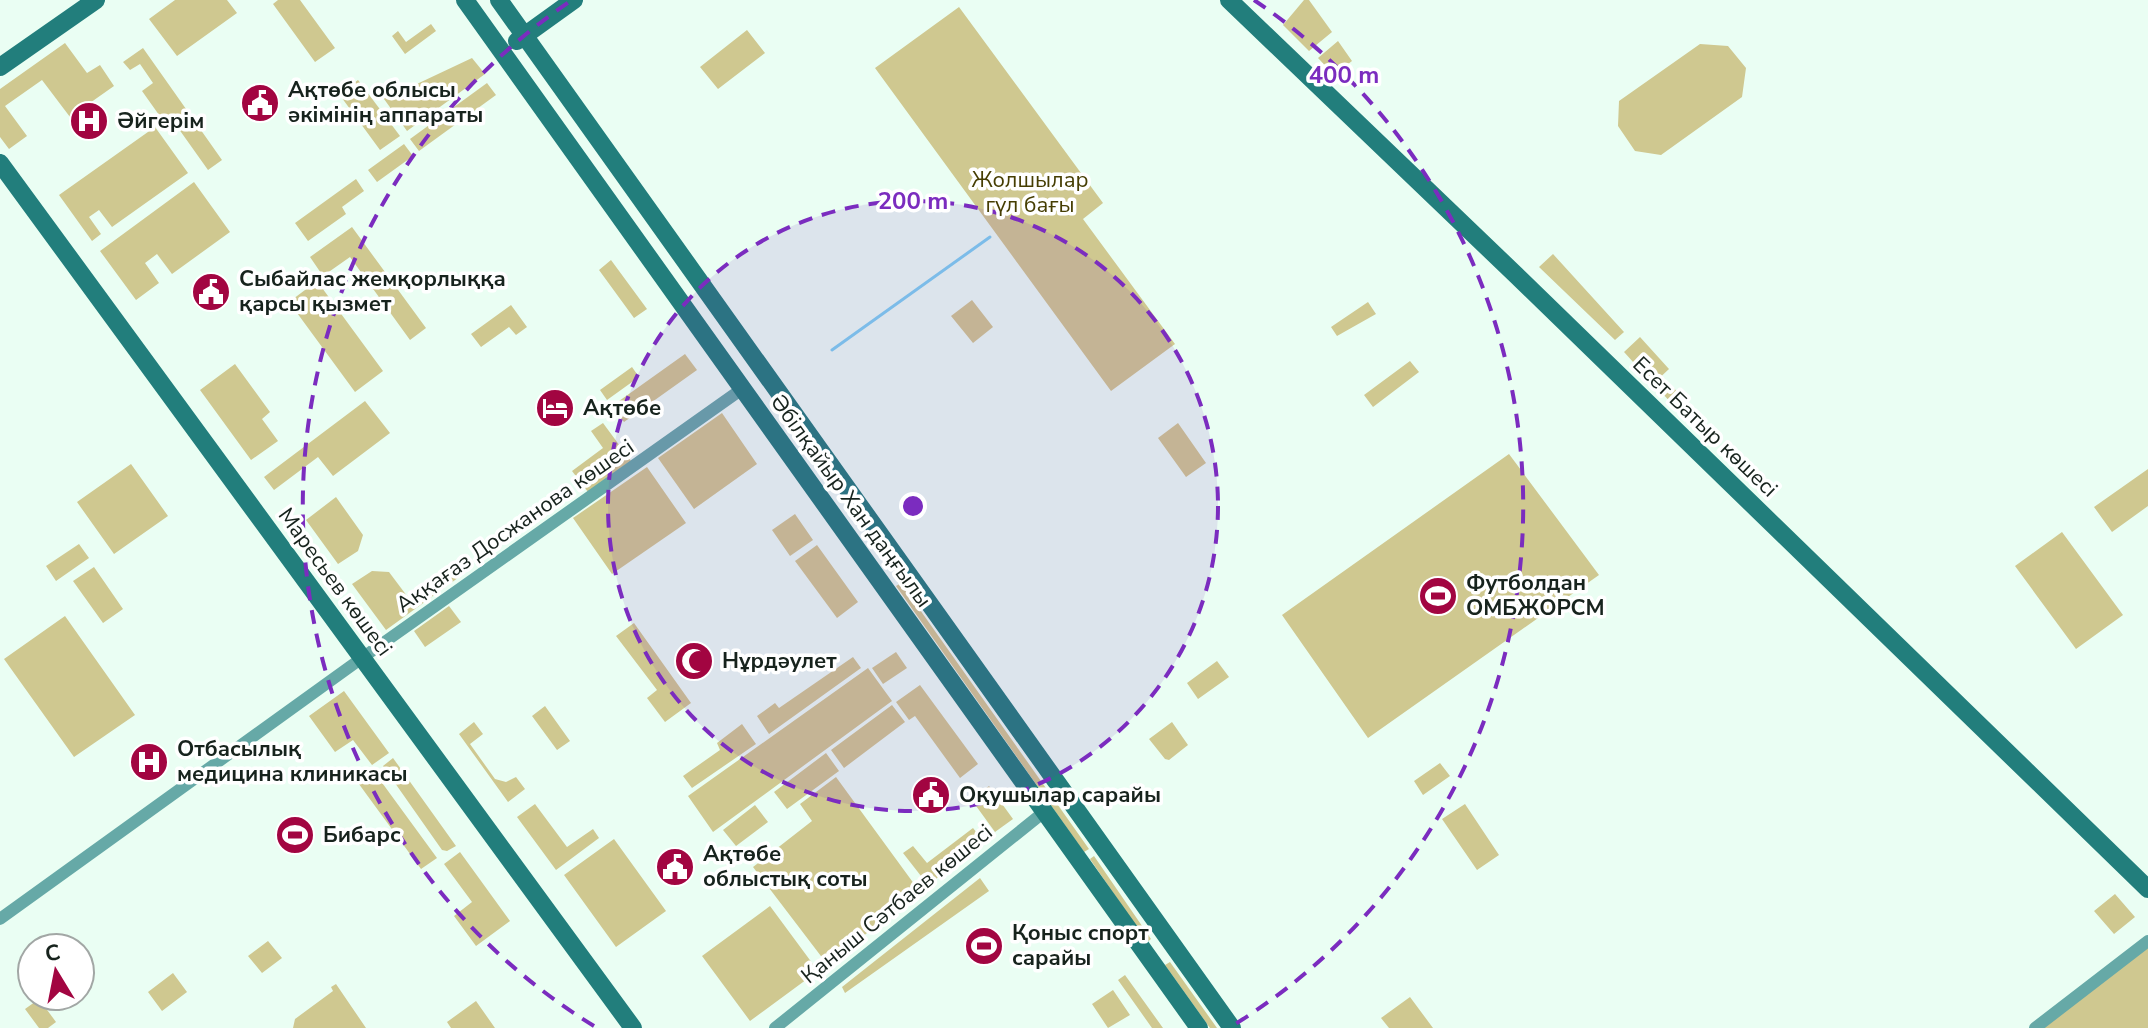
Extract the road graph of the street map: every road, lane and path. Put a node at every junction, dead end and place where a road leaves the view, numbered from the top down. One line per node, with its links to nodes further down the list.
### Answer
1 (96, 0): 8 (main road)
2 (465, 0): 7 (main road, Әбілқайыр Хан даңғылы)
3 (499, 0): 6 (main road, Әбілқайыр Хан даңғылы)
4 (574, 0): 6 (main road)
5 (1229, 0): 19 (main road, Есет Батыр көшесі)
6 (525, 35): 7 (main road); 9 (main road, Әбілқайыр Хан даңғылы)
7 (502, 52): 10 (main road, Әбілқайыр Хан даңғылы)
8 (0, 67)
9 (568, 97): 10 (main road); 12 (main road, Әбілқайыр Хан даңғылы)
10 (546, 114): 13 (main road, Әбілқайыр Хан даңғылы)
11 (0, 163): 17 (main road, Маресьев көшесі)
12 (654, 218): 13 (main road); 15 (main road, Әбілқайыр Хан даңғылы)
13 (632, 235): 14 (main road, Әбілқайыр Хан даңғылы)
14 (742, 389): 16 (main road, Әбілқайыр Хан даңғылы); 17 (street, Аққағаз Досжанова көшесі)
15 (899, 562): 16 (main road); 21 (main road, Әбілқайыр Хан даңғылы)
16 (877, 578): 18 (main road, Әбілқайыр Хан даңғылы)
17 (362, 658): 20 (street, Аққағаз Досжанова көшесі); 24 (main road, Маресьев көшесі)
18 (1044, 812): 23 (main road, Әбілқайыр Хан даңғылы); 25 (street, Қаныш Сәтбаев көшесі)
19 (2148, 889)
20 (0, 919)
21 (1169, 939): 23 (main road); 27 (main road, Әбілқайыр Хан даңғылы)
22 (2148, 941): 28 (street)
23 (1147, 955): 26 (main road, Әбілқайыр Хан даңғылы)
24 (633, 1028)
25 (775, 1028)
26 (1199, 1028)
27 (1232, 1028)
28 (2035, 1028)

